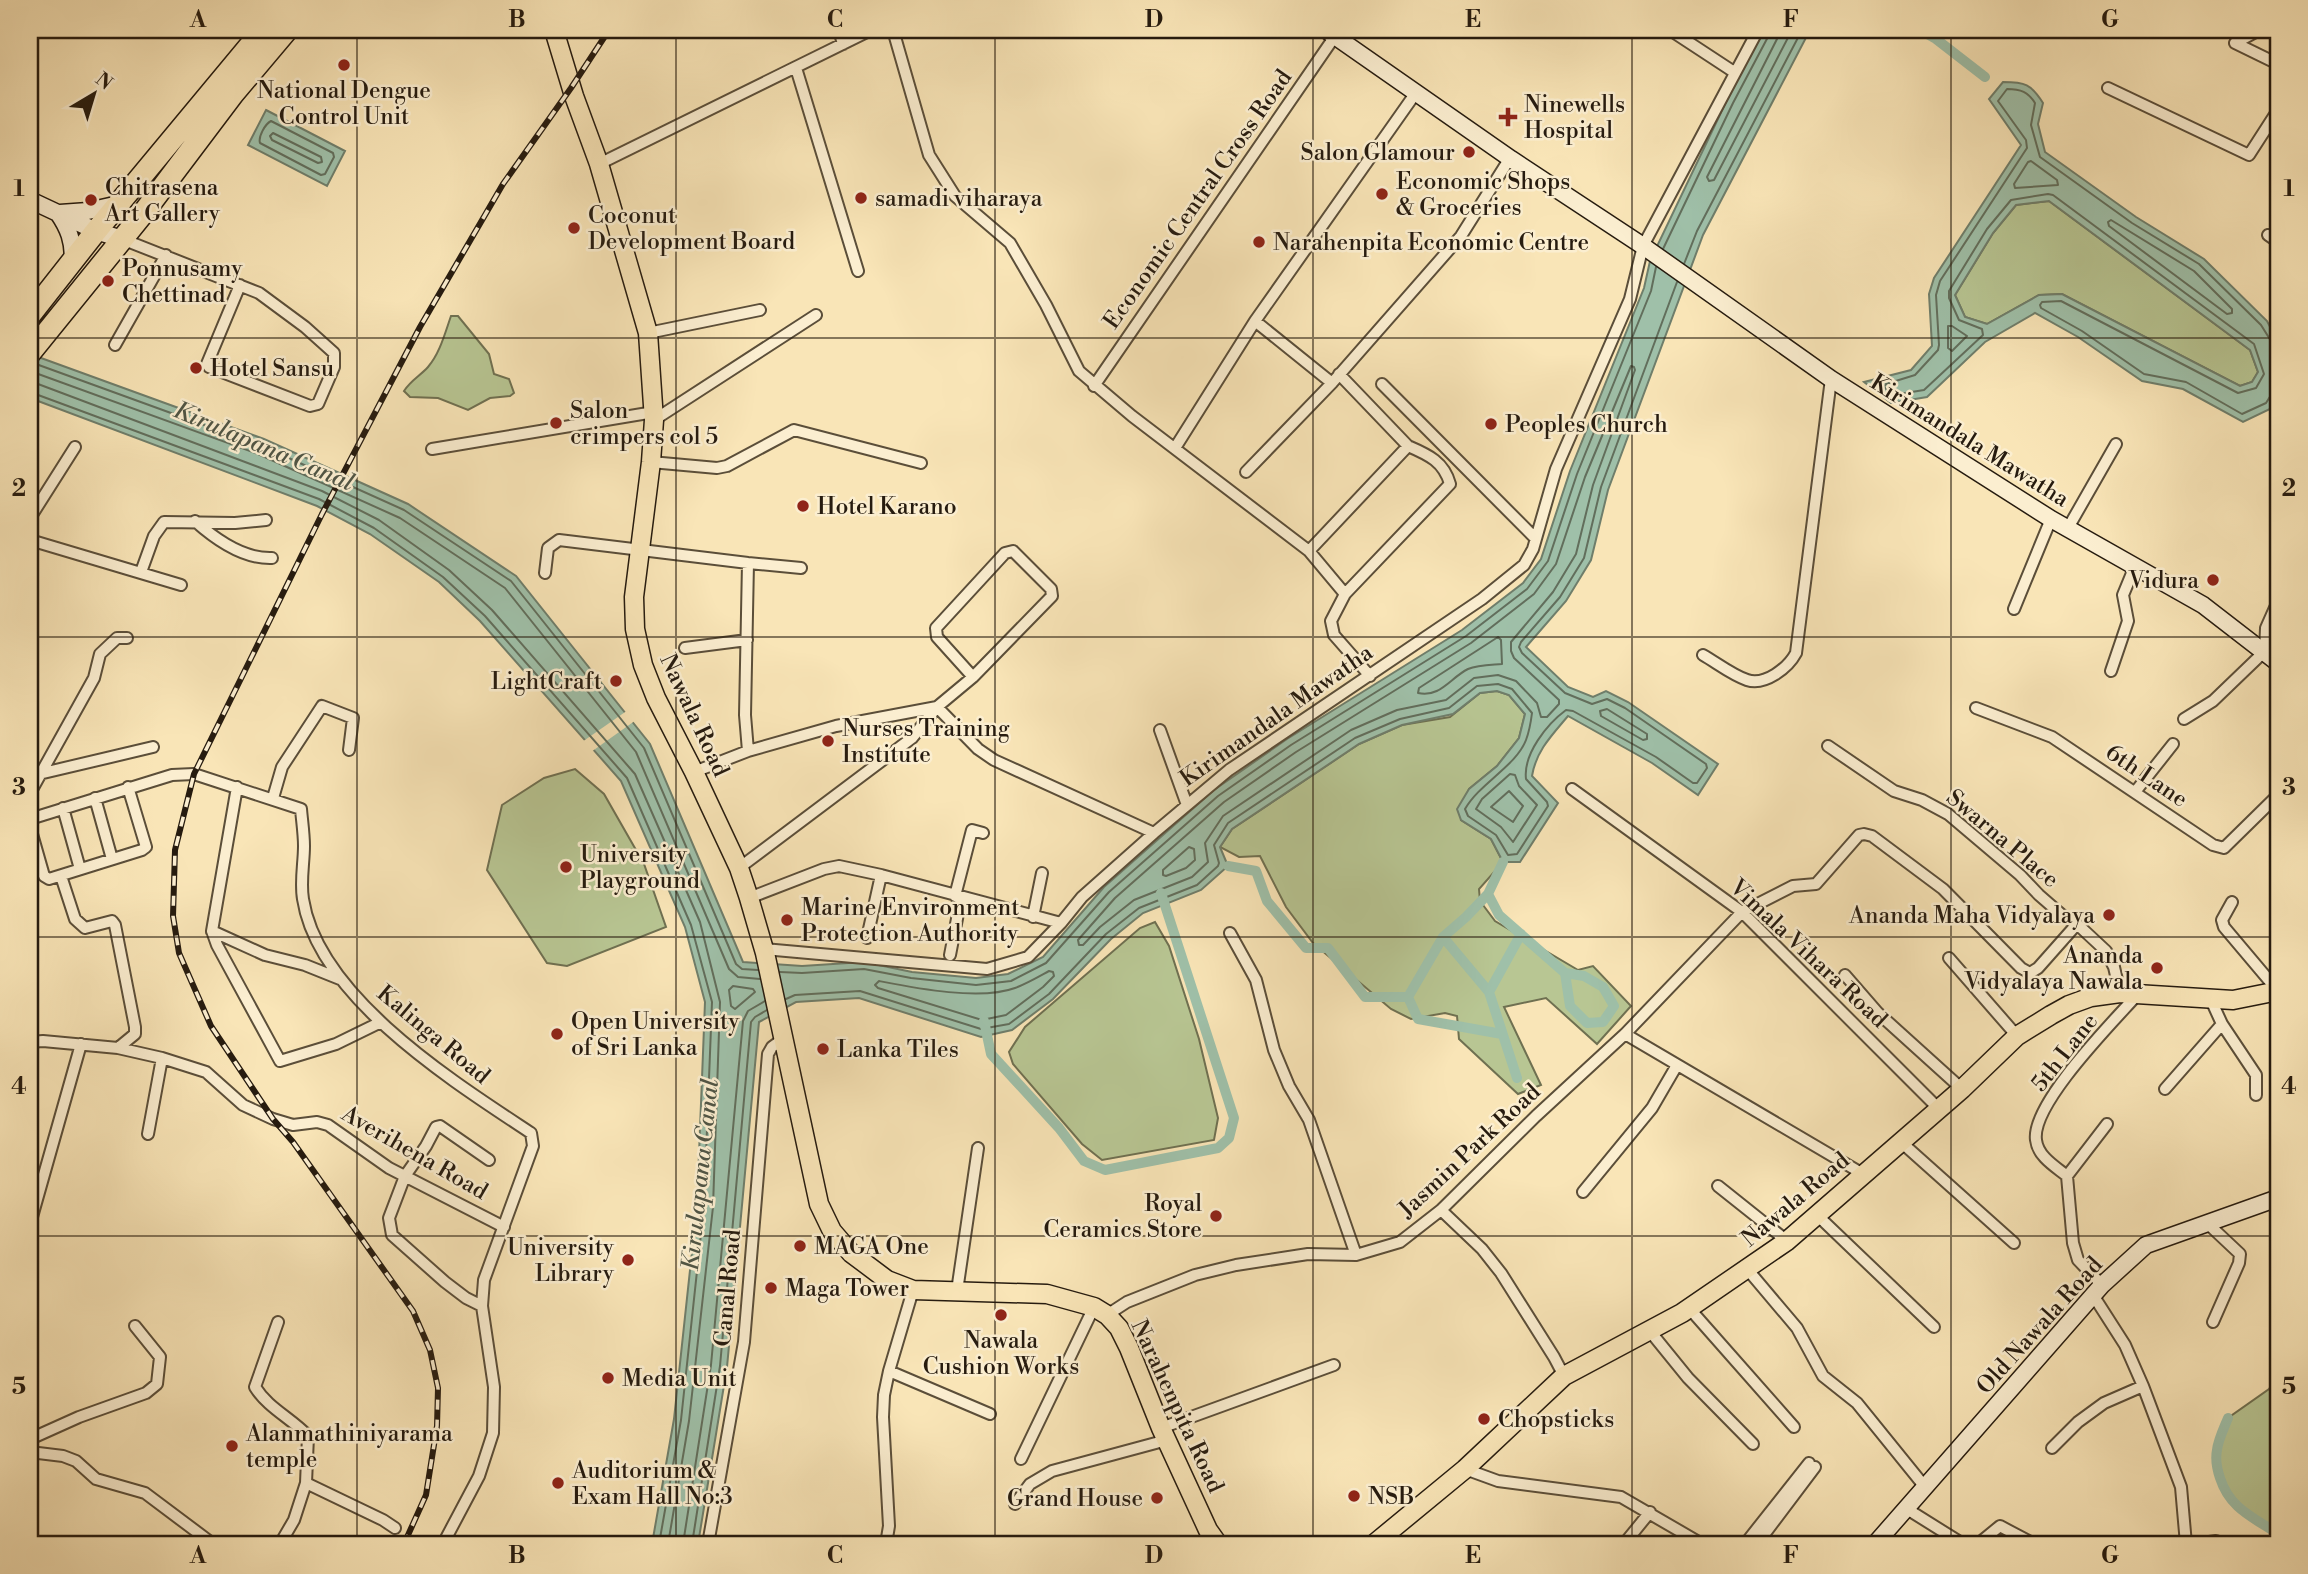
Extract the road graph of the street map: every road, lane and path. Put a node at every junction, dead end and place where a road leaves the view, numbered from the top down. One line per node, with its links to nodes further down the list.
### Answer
1 (263, 30): 21 (highway)
2 (287, 30): 25 (highway)
3 (554, 30): 19 (main road, Nawala Road)
4 (839, 30): 11 (street)
5 (871, 30): 11 (street)
6 (894, 30): 42 (street)
7 (1670, 30): 14 (street)
8 (1758, 30): 14 (street)
9 (2259, 30): 12 (street)
10 (1331, 33): 16 (main road, Kirimandala Mawatha); 42 (street, Economic Central Cross Road)
11 (844, 44): 13 (street)
12 (2278, 64)
13 (796, 68): 19 (street); 30 (street)
14 (1734, 72): 27 (street)
15 (2108, 88): 17 (street)
16 (1415, 94): 18 (main road, Kirimandala Mawatha); 35 (street)
17 (2278, 110)
18 (1510, 158): 27 (main road, Kirimandala Mawatha); 39 (street)
19 (599, 164): 36 (main road, Nawala Road)
20 (30, 200): 22 (main road)
21 (119, 204): 22 (main road); 23 (highway)
22 (58, 213): 23 (main road); 29 (main road)
23 (96, 230): 25 (main road); 29 (highway)
24 (2268, 235): 26 (street)
25 (122, 239): 28 (street); 38 (highway)
26 (2278, 242)
27 (1643, 246): 40 (main road, Kirimandala Mawatha); 57 (street, Kirimandala Mawatha)
28 (166, 255): 31 (street); 37 (street)
29 (74, 260): 33 (highway)
30 (859, 271)
31 (240, 285): 31 (street)
32 (761, 310): 36 (street)
33 (30, 315)
34 (816, 316): 43 (street)
35 (1255, 321): 39 (street); 47 (street)
36 (648, 333): 43 (main road, Nawala Road)
37 (114, 345)
38 (34, 348)
39 (1336, 379): 45 (street); 51 (street)
40 (1831, 379): 53 (main road, Kirimandala Mawatha); 75 (street)
41 (1382, 384): 57 (street)
42 (1094, 386): 47 (street)
43 (654, 416): 48 (street); 49 (main road, Nawala Road)
44 (2116, 444): 56 (street)
45 (1408, 446): 60 (street); 68 (street)
46 (75, 447): 52 (street)
47 (1175, 448): 60 (street)
48 (432, 449)
49 (651, 462): 50 (street); 59 (main road, Nawala Road)
50 (921, 463)
51 (1246, 472)
52 (30, 518)
53 (2051, 519): 56 (main road, Kirimandala Mawatha); 70 (street)
54 (266, 520): 55 (street)
55 (195, 521): 61 (street); 65 (street)
56 (2068, 528): 63 (main road, Kirimandala Mawatha)
57 (1535, 538): 78 (street, Kirimandala Mawatha)
58 (30, 540): 65 (street)
59 (639, 551): 62 (street); 66 (street); 89 (main road, Nawala Road)
60 (1310, 551): 68 (street)
61 (272, 558)
62 (748, 563): 64 (street); 72 (street)
63 (2135, 566): 74 (main road, Kirimandala Mawatha); 77 (street)
64 (801, 568)
65 (141, 572): 67 (street)
66 (545, 573)
67 (181, 585)
68 (1345, 594): 78 (street)
69 (2278, 601): 74 (street)
70 (2014, 609)
71 (127, 638): 90 (street)
72 (747, 640): 73 (street); 88 (street)
73 (685, 648)
74 (2265, 651): 76 (main road, Kirimandala Mawatha); 82 (street)
75 (1703, 655)
76 (2278, 663)
77 (2111, 671)
78 (1370, 676): 99 (street, Kirimandala Mawatha)
79 (973, 677): 79 (street); 80 (street)
80 (937, 707): 88 (street); 104 (street); 106 (street)
81 (1976, 708): 94 (street, 6th Lane)
82 (2184, 719)
83 (1160, 730): 99 (street)
84 (2173, 744): 94 (street)
85 (1828, 746): 117 (street, Swarna Place)
86 (153, 747): 90 (street)
87 (349, 750): 98 (street)
88 (748, 751): 89 (street)
89 (694, 772): 106 (main road, Nawala Road)
90 (39, 774): 95 (street)
91 (128, 787): 92 (street, Kalinga Road); 97 (street, Kalinga Road); 105 (street)
92 (237, 788): 98 (street, Kalinga Road); 118 (street)
93 (1573, 789): 114 (street, Vimala Vihara Road)
94 (2135, 792): 96 (street, 6th Lane)
95 (30, 793)
96 (2278, 795)
97 (95, 798): 100 (street, Kalinga Road); 105 (street)
98 (273, 798): 125 (street, Kalinga Road)
99 (1187, 805): 104 (street, Kirimandala Mawatha)
100 (63, 808): 101 (street, Kalinga Road); 107 (street)
101 (30, 819)
102 (30, 827): 110 (street)
103 (983, 833): 111 (street)
104 (1154, 833): 116 (street, Kirimandala Mawatha)
105 (112, 859): 107 (street)
106 (739, 867): 112 (main road, Nawala Road)
107 (80, 869): 110 (street)
108 (1042, 873): 115 (street)
109 (881, 875): 111 (street); 112 (street); 120 (street)
110 (61, 876): 136 (street)
111 (958, 897): 115 (street); 122 (street)
112 (749, 898): 121 (main road, Nawala Road)
113 (2232, 902): 126 (street)
114 (1742, 912): 117 (street, Jasmin Park Road); 132 (street, Jasmin Park Road); 142 (street, Vimala Vihara Road)
115 (1033, 916): 116 (street)
116 (1061, 923): 121 (street, Kirimandala Mawatha)
117 (2077, 924): 127 (street, Swarna Place)
118 (212, 931): 125 (street); 129 (street)
119 (1230, 933): 161 (street)
120 (867, 938)
121 (765, 951): 131 (main road, Nawala Road)
122 (950, 955)
123 (1949, 958): 133 (street)
124 (1845, 975): 139 (street)
125 (340, 979): 129 (street, Kalinga Road)
126 (2278, 991): 128 (main road, Nawala Road)
127 (2129, 994): 128 (main road, Nawala Road); 133 (main road, Nawala Road); 150 (street, 5th Lane)
128 (2211, 1000): 130 (street)
129 (381, 1022): 158 (street, Kalinga Road)
130 (2222, 1024): 140 (street); 141 (street)
131 (781, 1031): 163 (main road, Nawala Road); 197 (street, Canal Road)
132 (1625, 1034): 138 (street); 154 (street, Jasmin Park Road)
133 (2017, 1036): 139 (main road, Nawala Road)
134 (30, 1042): 135 (street, Averihena Road)
135 (81, 1044): 136 (street, Averihena Road); 157 (street)
136 (118, 1048): 137 (street, Averihena Road)
137 (162, 1058): 144 (street); 149 (street, Averihena Road)
138 (1677, 1065): 148 (street); 152 (street)
139 (1962, 1089): 142 (main road, Nawala Road)
140 (2165, 1089)
141 (2256, 1095)
142 (1939, 1109): 145 (main road, Nawala Road)
143 (2107, 1124): 150 (street)
144 (148, 1134)
145 (1901, 1142): 148 (main road, Nawala Road); 160 (street)
146 (978, 1148): 165 (street)
147 (489, 1160): 149 (street)
148 (1863, 1174): 155 (main road, Nawala Road)
149 (405, 1176): 158 (street, Averihena Road); 166 (street)
150 (2067, 1176): 164 (street)
151 (1718, 1186): 159 (street)
152 (1583, 1192)
153 (2278, 1198): 156 (main road, Old Nawala Road)
154 (1441, 1210): 161 (street, Jasmin Park Road); 176 (street)
155 (1817, 1214): 159 (main road, Nawala Road); 172 (street)
156 (2206, 1222): 164 (main road, Old Nawala Road); 170 (street)
157 (30, 1224)
158 (504, 1227): 166 (street, Kalinga Road)
159 (1787, 1241): 162 (main road, Nawala Road)
160 (2014, 1243)
161 (1356, 1255): 168 (street, Jasmin Park Road)
162 (1748, 1270): 167 (main road, Nawala Road); 188 (street)
163 (914, 1290): 165 (main road); 175 (street)
164 (2098, 1290): 177 (street); 188 (main road, Old Nawala Road)
165 (957, 1291): 168 (main road)
166 (482, 1306): 196 (street, Kalinga Road)
167 (1689, 1308): 173 (main road, Nawala Road); 179 (street)
168 (1100, 1311): 180 (main road, Narahenpita Road); 185 (street)
169 (278, 1322): 187 (street)
170 (2213, 1322)
171 (135, 1326): 181 (street)
172 (1934, 1327)
173 (1649, 1330): 176 (main road, Nawala Road); 182 (street)
174 (1334, 1365): 180 (street)
175 (889, 1371): 178 (street); 198 (street)
176 (1564, 1376): 186 (main road, Nawala Road)
177 (2143, 1386): 183 (street); 208 (street)
178 (990, 1414)
179 (1794, 1427)
180 (1164, 1434): 189 (street); 199 (main road, Narahenpita Road)
181 (30, 1439)
182 (1753, 1444)
183 (2052, 1448)
184 (30, 1452): 194 (street)
185 (1021, 1459)
186 (1465, 1469): 191 (street); 193 (main road, Nawala Road)
187 (306, 1483): 192 (street); 195 (street)
188 (1925, 1488): 190 (main road, Old Nawala Road)
189 (1014, 1504)
190 (1907, 1509): 204 (main road, Old Nawala Road); 205 (street)
191 (1650, 1512): 200 (street); 201 (street)
192 (395, 1528)
193 (1383, 1542)
194 (212, 1544)
195 (280, 1544)
196 (443, 1544)
197 (708, 1544)
198 (886, 1544)
199 (1217, 1544)
200 (1625, 1544)
201 (1702, 1544)
202 (1745, 1544): 203 (street)
203 (1756, 1544)
204 (1875, 1544)
205 (1963, 1544)
206 (1978, 1544): 207 (street)
207 (2034, 1544)
208 (2186, 1544)
209 (2195, 1544): 210 (street)
210 (2224, 1544)

